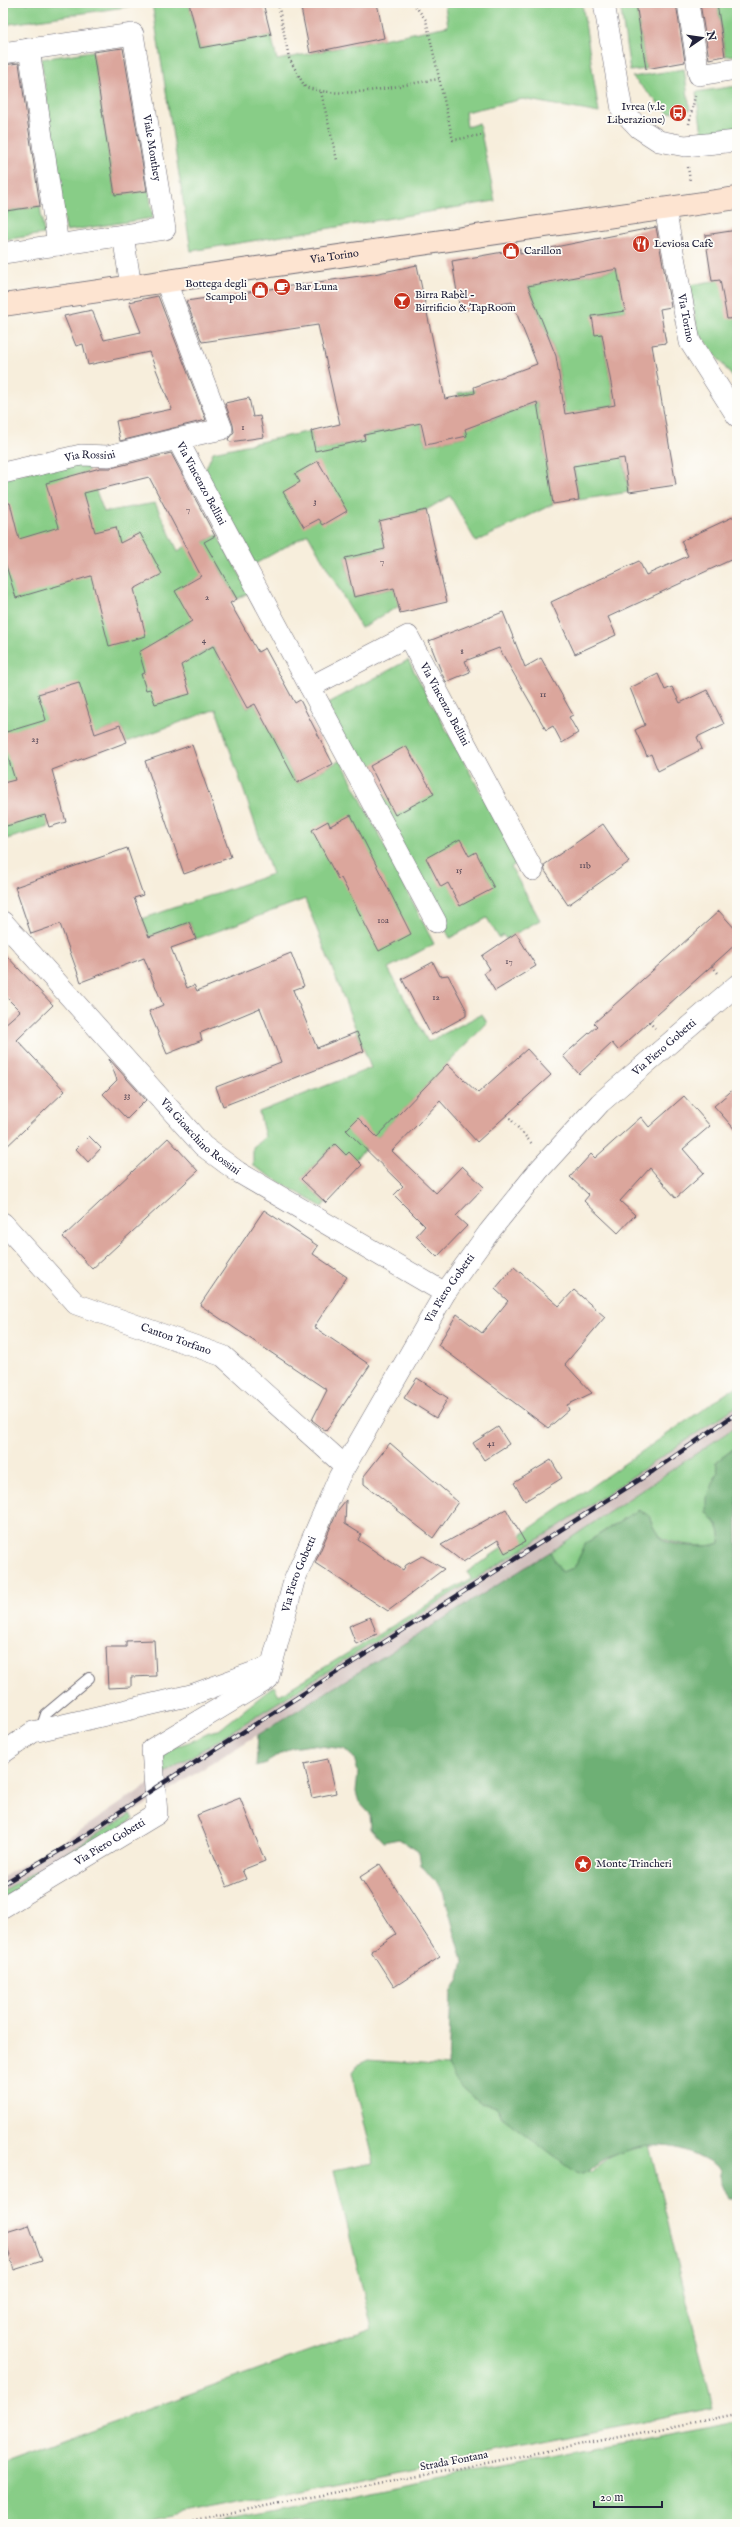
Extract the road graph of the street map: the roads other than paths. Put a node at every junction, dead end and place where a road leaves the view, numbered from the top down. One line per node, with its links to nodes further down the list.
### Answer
1 (604, 3): 6 (street)
2 (688, 3): 5 (street)
3 (29, 49): 4 (street, Viale Monthey); 9 (street, Viale Monthey); 10 (street)
4 (3, 53)
5 (737, 69)
6 (737, 141)
7 (737, 198): 8 (street, Via Torino)
8 (665, 209): 12 (street, Via Torino); 15 (street, Via Torino)
9 (123, 235): 10 (street, Viale Monthey); 13 (street)
10 (58, 245): 11 (street, Viale Monthey)
11 (3, 253)
12 (166, 282): 13 (street, Via Torino); 16 (street, Via Vincenzo Bellini)
13 (131, 287): 14 (street, Via Torino)
14 (3, 305)
15 (737, 416)
16 (177, 439): 17 (street, Via Rossini); 18 (street, Via Vincenzo Bellini)
17 (3, 473)
18 (310, 687): 19 (street, Via Vincenzo Bellini); 21 (street, Via Vincenzo Bellini)
19 (533, 870)
20 (3, 922): 24 (street, Via Gioacchino Rossini)
21 (436, 922)
22 (737, 985): 24 (street, Via Piero Gobetti)
23 (3, 1223): 25 (street, Canton Torfano)
24 (445, 1293): 25 (street, Via Piero Gobetti)
25 (345, 1466): 26 (street, Via Piero Gobetti)
26 (271, 1666): 28 (street); 30 (street, Via Piero Gobetti)
27 (89, 1678): 28 (lane)
28 (41, 1729): 29 (street)
29 (3, 1753)
30 (3, 1907)

